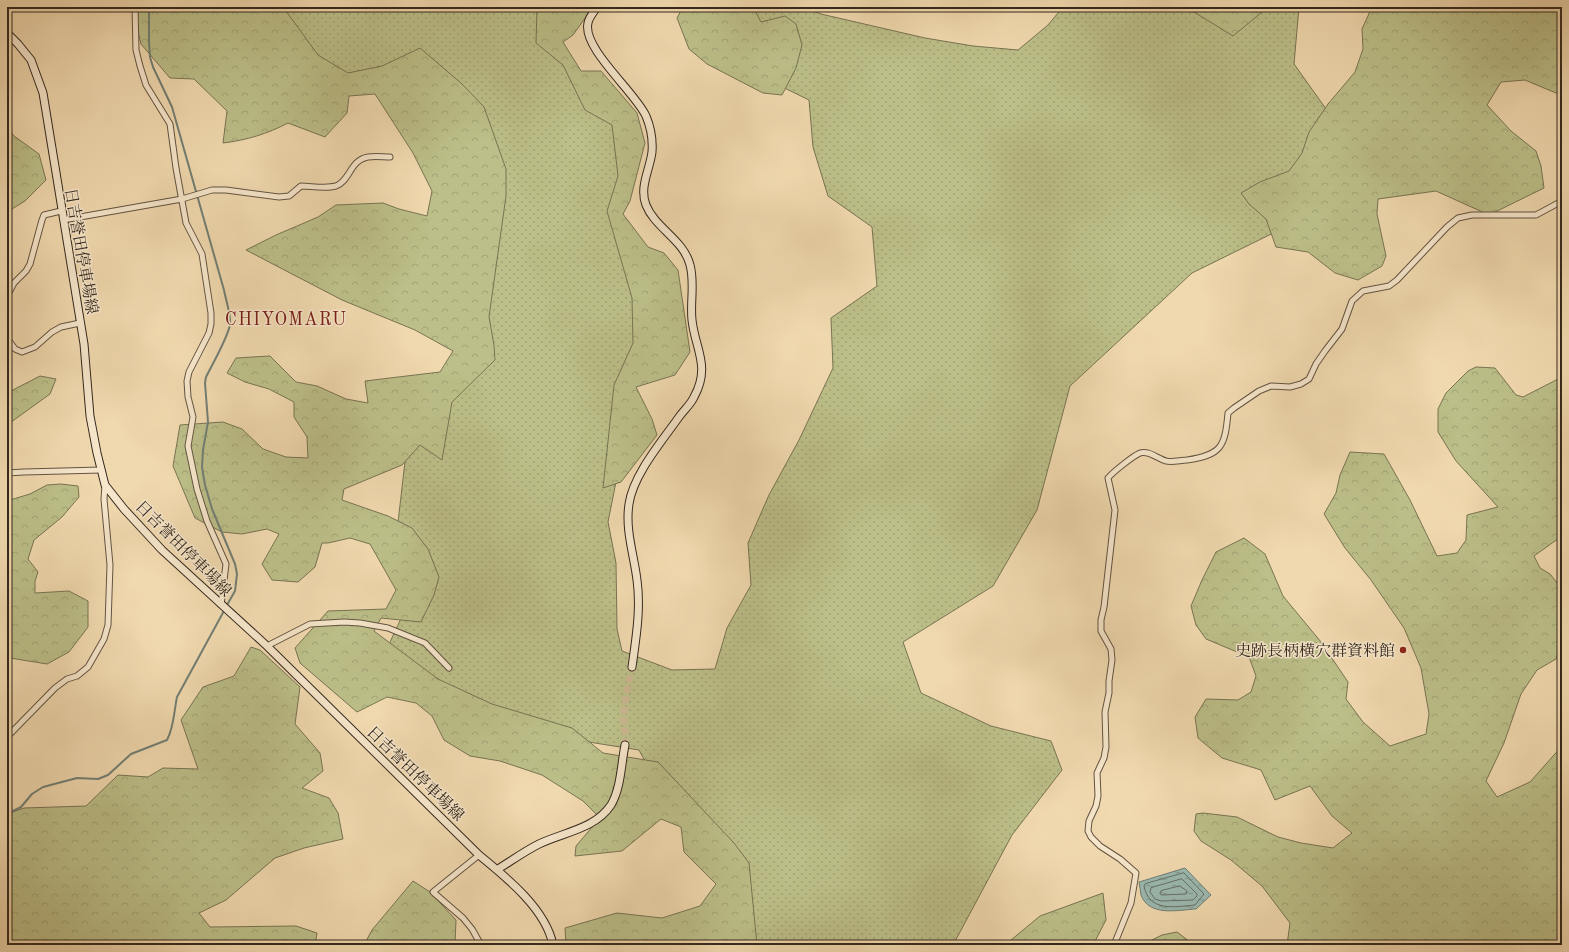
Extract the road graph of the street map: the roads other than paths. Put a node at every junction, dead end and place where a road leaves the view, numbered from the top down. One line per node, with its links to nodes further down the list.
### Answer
1 (135, 7): 5 (street)
2 (597, 7): 17 (main road)
3 (7, 33): 7 (main road, 日吉誉田停車場線)
4 (390, 157): 5 (street)
5 (182, 198): 8 (street); 15 (street)
6 (1562, 202): 25 (street)
7 (61, 211): 8 (main road, 日吉誉田停車場線); 9 (street)
8 (63, 220): 10 (main road, 日吉誉田停車場線)
9 (7, 296)
10 (80, 323): 11 (street); 12 (main road, 日吉誉田停車場線)
11 (7, 338)
12 (101, 470): 13 (street); 14 (main road, 日吉誉田停車場線)
13 (7, 473)
14 (105, 485): 15 (main road, 日吉誉田停車場線); 19 (street)
15 (221, 605): 16 (main road, 日吉誉田停車場線)
16 (267, 646): 18 (street); 21 (main road, 日吉誉田停車場線)
17 (632, 666)
18 (449, 668)
19 (7, 737)
20 (625, 745): 22 (main road)
21 (479, 855): 22 (main road, 日吉誉田停車場線); 23 (street)
22 (498, 870): 24 (main road, 日吉誉田停車場線)
23 (481, 945)
24 (553, 945)
25 (1114, 945)

